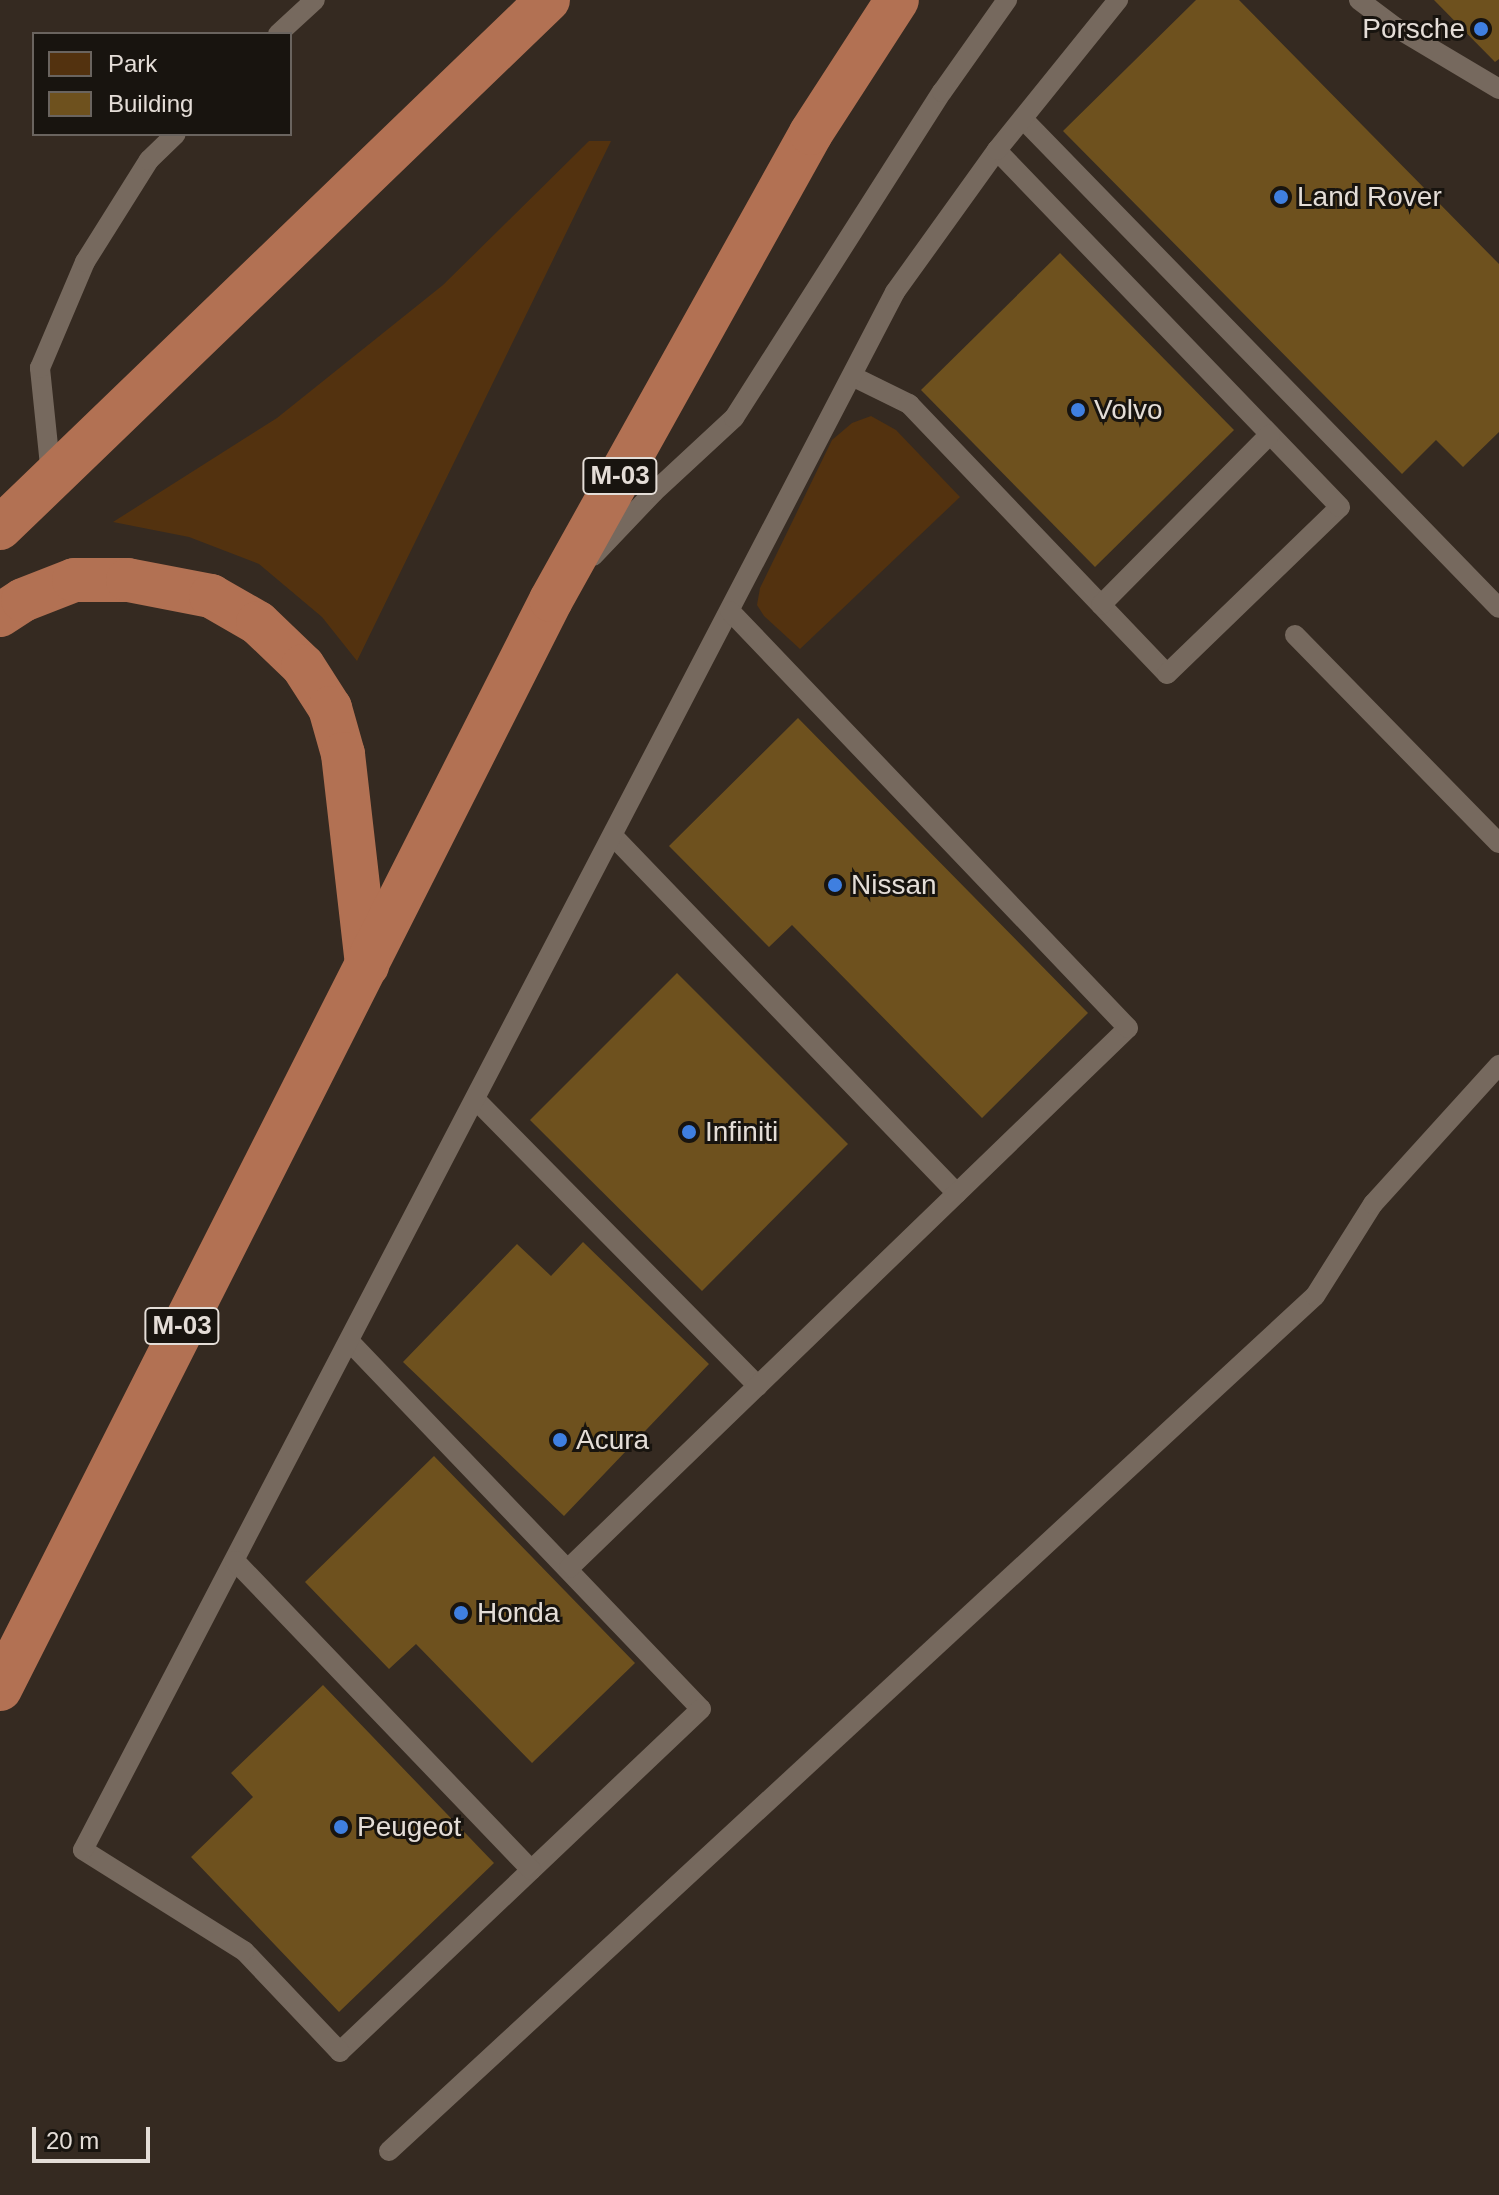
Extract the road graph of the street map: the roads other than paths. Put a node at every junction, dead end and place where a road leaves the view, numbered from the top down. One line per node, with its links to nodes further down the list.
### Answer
1 (315, 0): 7 (lane)
2 (548, 0): 14 (highway)
3 (897, 0): 16 (highway, М-03)
4 (1007, 0): 16 (lane)
5 (1118, 0): 9 (lane)
6 (1359, 0): 8 (lane)
7 (280, 32)
8 (1499, 89)
9 (1023, 119): 11 (lane); 18 (lane)
10 (174, 136): 14 (lane)
11 (997, 150): 12 (lane); 13 (lane)
12 (852, 376): 17 (lane); 19 (lane)
13 (1270, 434): 17 (lane); 17 (lane)
14 (51, 479): 15 (highway)
15 (0, 528)
16 (551, 600): 24 (highway, М-03)
17 (1101, 605)
18 (1499, 608)
19 (730, 611): 22 (lane); 27 (lane)
20 (0, 615): 24 (highway)
21 (1295, 635): 23 (lane)
22 (613, 836): 26 (lane); 27 (lane)
23 (1499, 843)
24 (367, 966): 32 (highway, М-03)
25 (1499, 1065): 34 (lane)
26 (475, 1099): 28 (lane); 29 (lane)
27 (957, 1194): 29 (lane)
28 (349, 1341): 30 (lane); 31 (lane)
29 (758, 1386): 31 (lane)
30 (235, 1561): 33 (lane); 33 (lane)
31 (569, 1568): 33 (lane)
32 (0, 1689)
33 (531, 1870)
34 (389, 2151)

